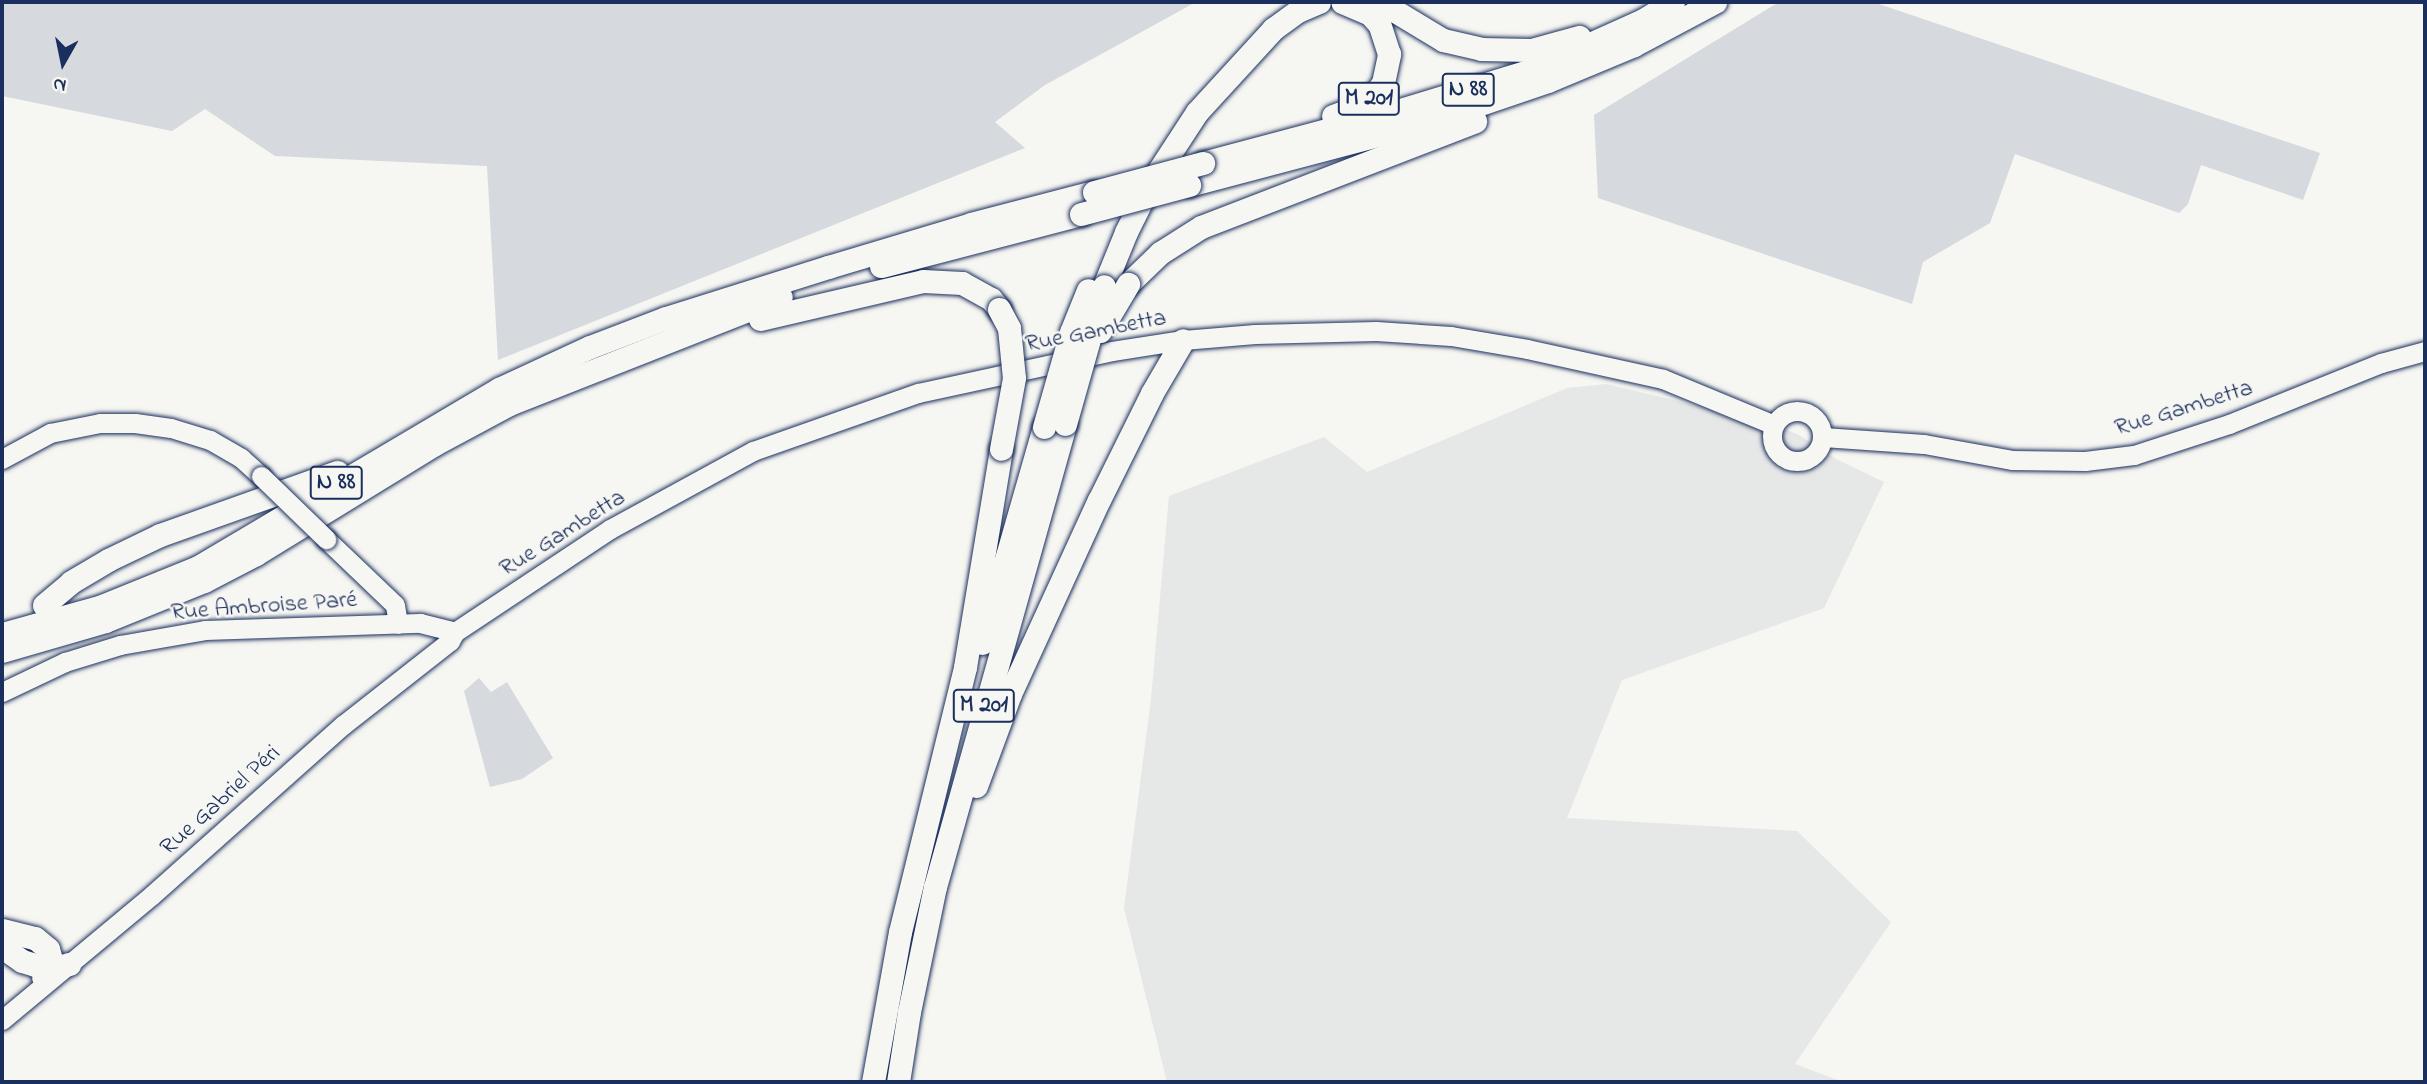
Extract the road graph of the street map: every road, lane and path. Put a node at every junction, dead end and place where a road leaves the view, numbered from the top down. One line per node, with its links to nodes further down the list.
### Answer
1 (1293, 2): 10 (highway, M 201)
2 (1319, 2): 10 (highway, M 201)
3 (1342, 2): 9 (highway, M 201)
4 (1380, 2): 7 (highway)
5 (1674, 2): 7 (highway, N 88)
6 (1714, 2): 8 (highway, N 88)
7 (1643, 20): 9 (highway, N 88)
8 (1548, 81): 13 (highway, N 88, bridge); 14 (highway, bridge)
9 (1252, 150): 17 (highway, N 88, bridge)
10 (1096, 288): 14 (highway, M 201, bridge)
11 (1183, 341): 15 (main road, Rue Gambetta); 20 (main road, Rue Gambetta); 29 (highway)
12 (2425, 351): 16 (main road, Rue Gambetta)
13 (583, 373): 24 (highway, N 88); 26 (highway, bridge)
14 (1059, 421): 26 (highway, M 201); 29 (highway, M 201)
15 (1774, 425): 16 (main road); 16 (main road)
16 (1823, 437)
17 (379, 457): 19 (highway); 23 (highway, N 88)
18 (2, 459): 21 (main road, bridge)
19 (44, 605)
20 (474, 621): 22 (main road, Rue Gabriel Péri)
21 (398, 624): 22 (main road, Rue Ambroise Paré); 25 (main road, Rue Ambroise Paré)
22 (455, 632): 30 (main road, Rue Gabriel Péri)
23 (2, 634)
24 (2, 650)
25 (2, 692)
26 (947, 750): 32 (highway, M 201)
27 (2, 930): 30 (highway)
28 (2, 947): 30 (highway)
29 (919, 958): 33 (highway, M 201)
30 (54, 970): 31 (main road, Rue Gabriel Péri); 31 (main road)
31 (9, 1014)
32 (873, 1082)
33 (898, 1082)

